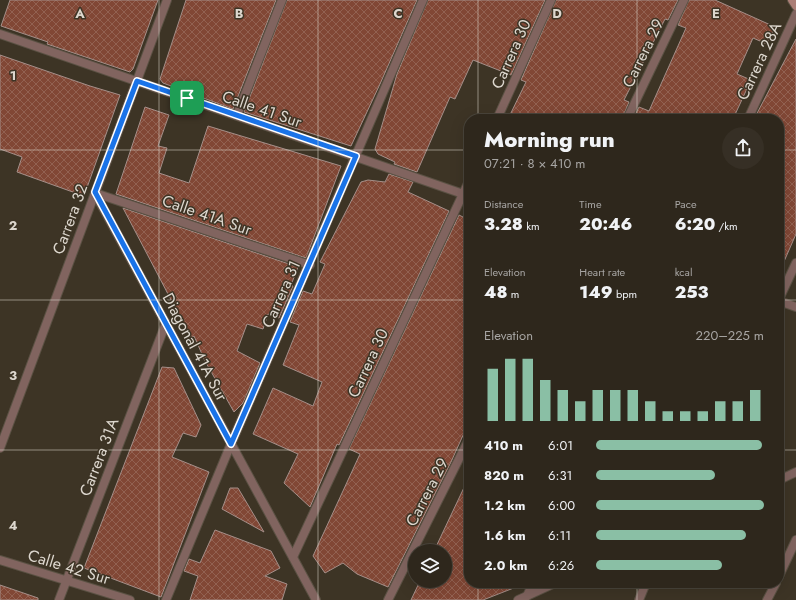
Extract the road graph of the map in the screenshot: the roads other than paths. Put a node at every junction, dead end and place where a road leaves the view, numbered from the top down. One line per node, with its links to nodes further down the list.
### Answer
1 (167, 0): 10 (street, Carrera 32)
2 (282, 0): 14 (street)
3 (423, 0): 15 (street, Carrera 31)
4 (551, 0): 11 (street, Carrera 30)
5 (684, 0): 12 (street, Carrera 29)
6 (792, 0): 7 (street)
7 (796, 6)
8 (796, 14): 13 (street, Carrera 28A)
9 (0, 34): 10 (street, Calle 41 Sur)
10 (137, 81): 14 (street, Calle 41 Sur); 16 (street, Carrera 32)
11 (499, 114)
12 (629, 114)
13 (750, 114)
14 (237, 115): 15 (street, Calle 41 Sur)
15 (356, 156): 17 (street, Calle 41 Sur); 20 (street, Carrera 31)
16 (95, 192): 20 (street, Calle 41A Sur); 24 (street, Diagonal 41A Sur); 26 (street, Carrera 32)
17 (464, 194)
18 (464, 199): 31 (street, Carrera 30)
19 (796, 263): 21 (street)
20 (310, 265): 25 (street, Carrera 31)
21 (784, 289)
22 (784, 302): 23 (street)
23 (796, 307)
24 (166, 323): 25 (street, Diagonal 41A Sur); 34 (street, Carrera 31A)
25 (231, 444): 31 (street, Diagonal 41A Sur); 42 (street, Carrera 31)
26 (0, 448)
27 (464, 449): 44 (street, Carrera 29)
28 (796, 472): 29 (street)
29 (784, 478)
30 (796, 540): 32 (street)
31 (293, 557): 43 (street, Diagonal 41A Sur)
32 (784, 559)
33 (0, 560): 34 (street, Calle 42 Sur)
34 (66, 580): 40 (street, Carrera 31A); 41 (street, Calle 42 Sur)
35 (531, 588): 39 (street)
36 (544, 588): 39 (street)
37 (644, 588): 46 (street)
38 (773, 588): 47 (street)
39 (527, 596): 45 (street)
40 (59, 600)
41 (130, 600)
42 (166, 600)
43 (316, 600)
44 (388, 600)
45 (518, 600)
46 (639, 600)
47 (767, 600)

